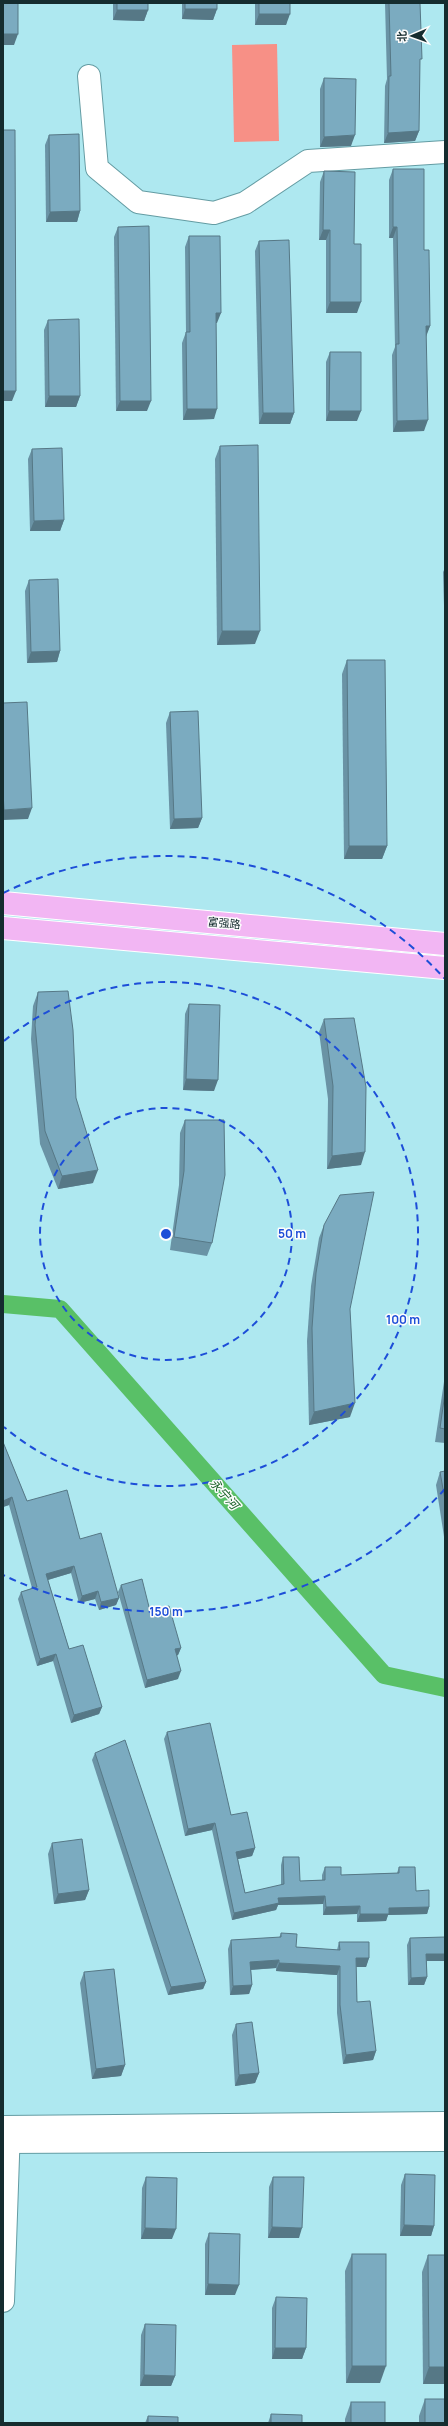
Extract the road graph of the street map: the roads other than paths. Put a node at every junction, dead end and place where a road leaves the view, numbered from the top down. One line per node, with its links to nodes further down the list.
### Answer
1 (89, 76): 2 (street)
2 (445, 152)
3 (3, 903): 5 (main road, 富强路)
4 (3, 928): 6 (main road)
5 (445, 944)
6 (445, 968)
7 (445, 2123): 8 (street)
8 (6, 2134): 9 (street); 10 (street)
9 (445, 2140)
10 (3, 2301)

